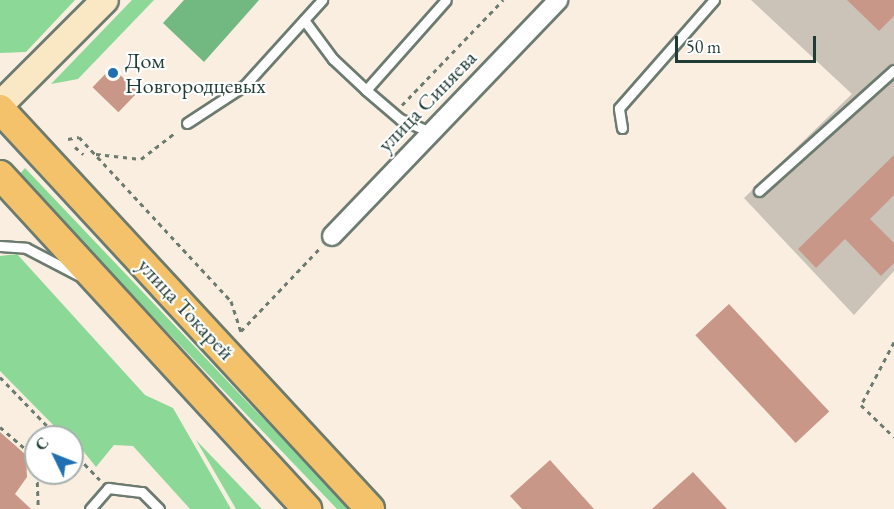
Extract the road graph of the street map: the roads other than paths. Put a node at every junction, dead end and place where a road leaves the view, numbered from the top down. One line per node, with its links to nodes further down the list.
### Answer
1 (105, 0): 9 (main road)
2 (322, 0): 6 (lane)
3 (446, 0): 8 (lane)
4 (558, 0): 13 (street, улица Синяева)
5 (714, 0): 12 (lane)
6 (304, 20): 8 (lane); 11 (lane)
7 (894, 70): 15 (lane)
8 (366, 90): 13 (lane)
9 (0, 105)
10 (0, 110): 22 (main road, улица Токарей)
11 (187, 123)
12 (622, 128)
13 (431, 132): 16 (street, улица Синяева)
14 (0, 175): 18 (main road, улица Токарей)
15 (759, 191)
16 (332, 236)
17 (0, 246): 18 (lane)
18 (104, 288): 21 (main road, улица Токарей)
19 (90, 509): 20 (lane)
20 (159, 509)
21 (307, 509)
22 (370, 509)

